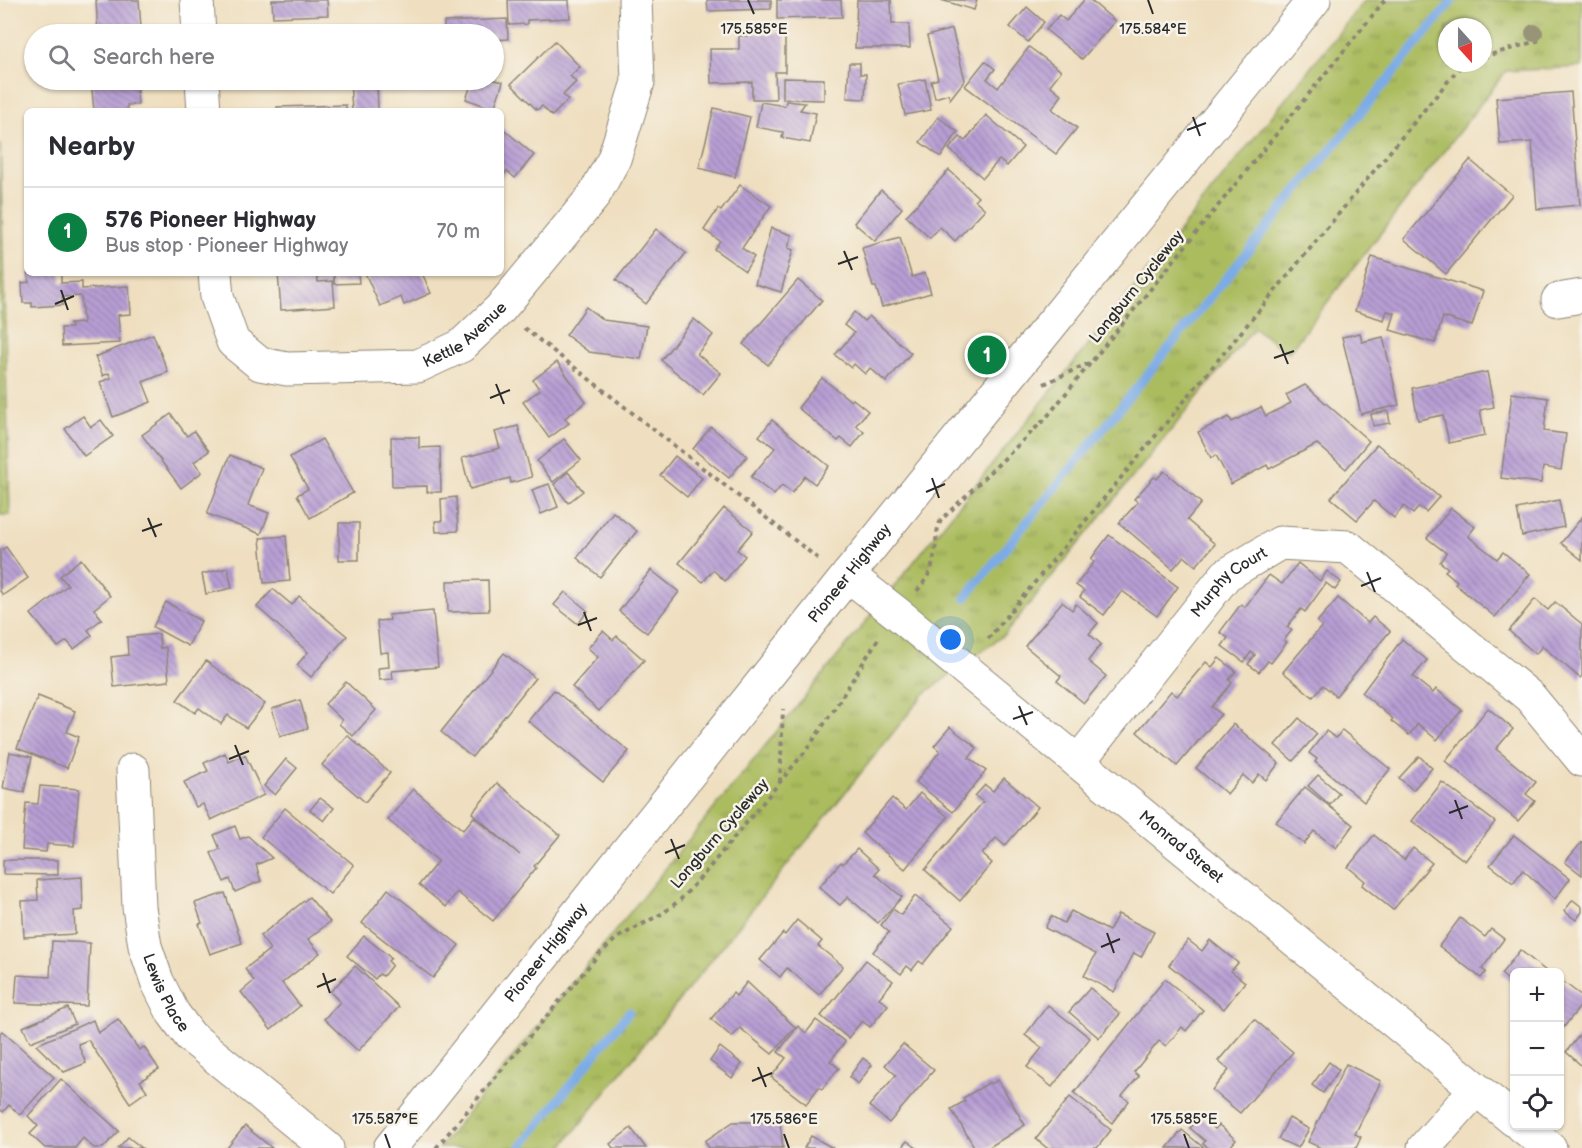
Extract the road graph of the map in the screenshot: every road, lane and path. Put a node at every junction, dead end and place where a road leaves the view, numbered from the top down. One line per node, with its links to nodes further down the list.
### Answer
1 (197, 0): 5 (street)
2 (635, 0): 12 (street, Kettle Avenue)
3 (1314, 0): 15 (street, Pioneer Highway)
4 (1385, 0): 14 (path, Longburn Cycleway)
5 (198, 24)
6 (1540, 40): 7 (path)
7 (1492, 54)
8 (1455, 72): 17 (path)
9 (203, 90): 10 (street)
10 (204, 108)
11 (215, 276): 12 (street, Kettle Avenue)
12 (500, 309): 15 (path)
13 (932, 522): 14 (path)
14 (937, 527): 16 (path)
15 (848, 575): 21 (street, Monrad Street); 28 (street, Pioneer Highway)
16 (920, 587)
17 (988, 639)
18 (876, 642): 23 (path, Longburn Cycleway)
19 (783, 701): 23 (path)
20 (1582, 760): 21 (street, Murphy Court)
21 (1078, 762): 24 (street, Monrad Street)
22 (133, 770): 27 (street, Lewis Place)
23 (780, 784): 29 (path, Longburn Cycleway)
24 (1476, 1089): 25 (street, Monrad Street); 30 (street)
25 (1510, 1116)
26 (1528, 1130): 31 (street)
27 (327, 1148)
28 (390, 1148)
29 (436, 1148)
30 (1424, 1148)
31 (1550, 1148)

